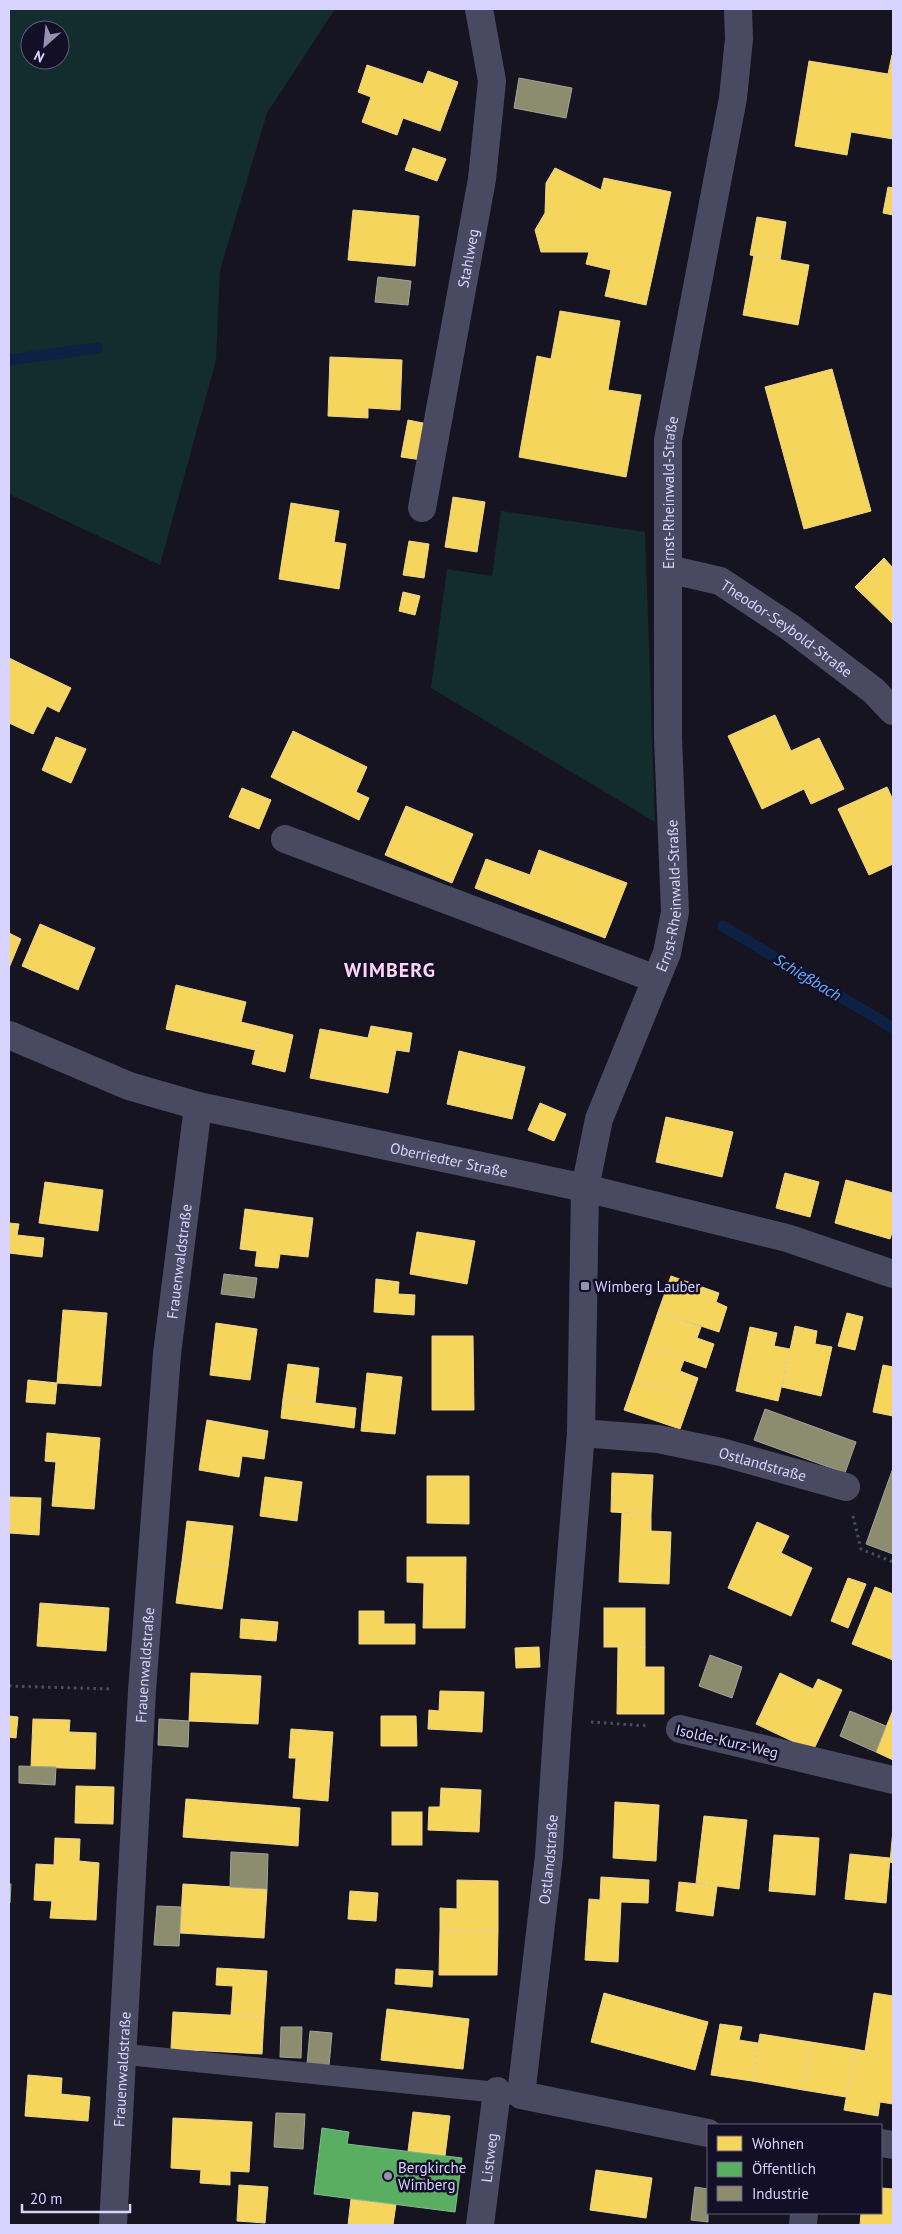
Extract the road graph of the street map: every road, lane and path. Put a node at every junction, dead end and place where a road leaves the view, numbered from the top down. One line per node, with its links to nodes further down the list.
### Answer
1 (479, 9): 3 (street, Stahlweg)
2 (738, 9): 4 (street, Ernst-Rheinwald-Straße)
3 (422, 508)
4 (668, 569): 5 (street, Theodor-Seybold-Straße); 7 (street, Ernst-Rheinwald-Straße)
5 (893, 711)
6 (285, 839): 7 (street, Ernst-Rheinwald-Straße)
7 (656, 979): 10 (street, Ernst-Rheinwald-Straße)
8 (9, 1035): 9 (street, Oberriedter Straße)
9 (198, 1106): 10 (street, Oberriedter Straße); 16 (street, Frauenwaldstraße)
10 (585, 1188): 11 (street, Oberriedter Straße); 12 (street, Ostlandstraße)
11 (893, 1274)
12 (581, 1433): 13 (street, Ostlandstraße); 17 (street, Ostlandstraße)
13 (846, 1487): 14 (path)
14 (893, 1562)
15 (9, 1686): 16 (path)
16 (142, 1691): 20 (street, Frauenwaldstraße)
17 (558, 1719): 18 (path, Isolde-Kurz-Weg); 21 (street, Ostlandstraße)
18 (680, 1728): 19 (street, Isolde-Kurz-Weg)
19 (893, 1780)
20 (122, 2054): 21 (lane); 23 (street, Frauenwaldstraße)
21 (509, 2093): 22 (street); 24 (street, Listweg)
22 (707, 2133)
23 (113, 2225)
24 (480, 2225)

